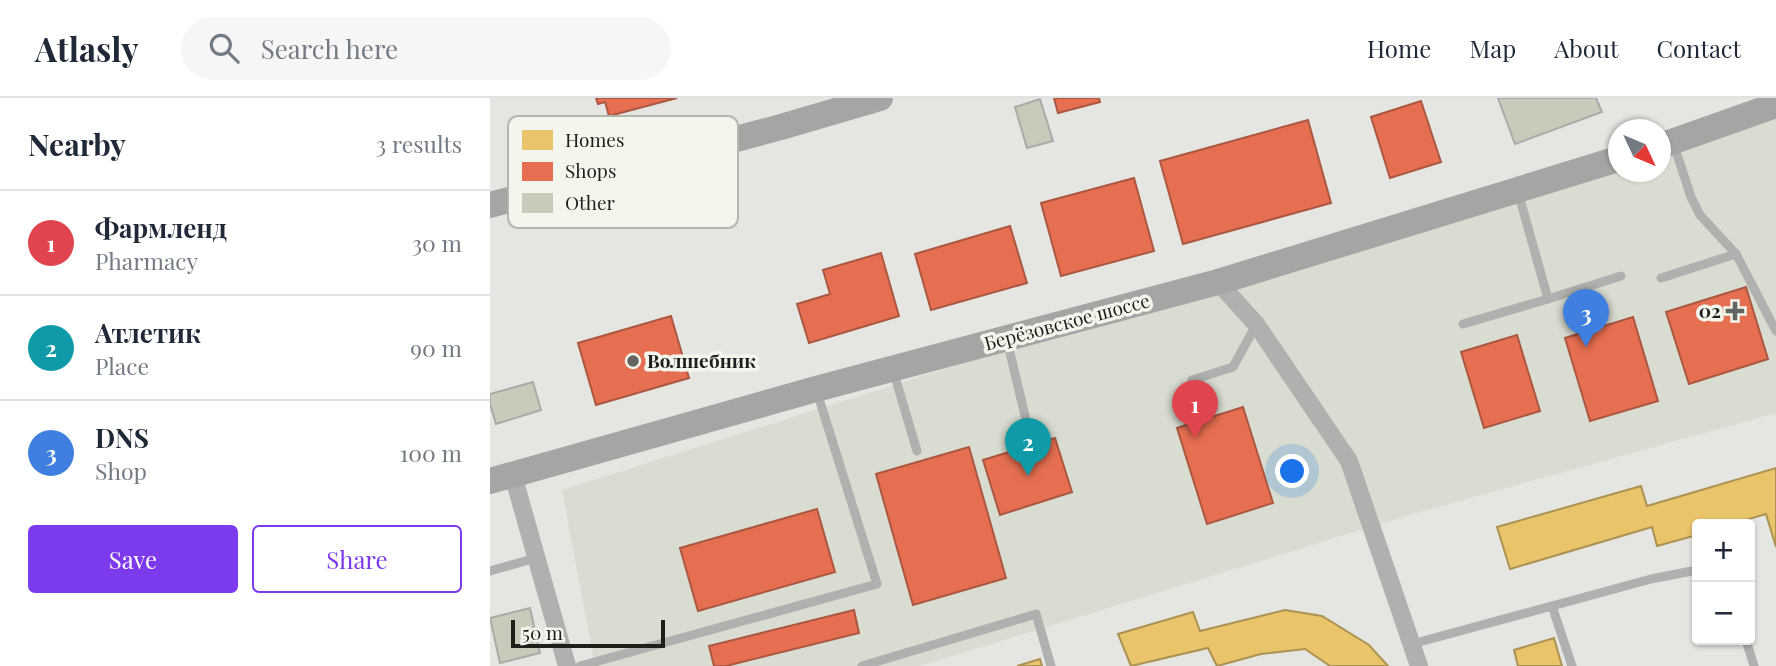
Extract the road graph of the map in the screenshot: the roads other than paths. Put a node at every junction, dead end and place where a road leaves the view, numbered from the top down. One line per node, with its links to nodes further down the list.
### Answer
1 (880, 98): 3 (main road)
2 (1776, 106): 4 (main road)
3 (738, 139)
4 (1671, 143)
5 (1671, 153): 10 (lane)
6 (1608, 162): 7 (main road, Берёзовское шоссе)
7 (1517, 190): 13 (main road, Берёзовское шоссе); 14 (lane)
8 (508, 200): 9 (main road)
9 (490, 205)
10 (1736, 254): 12 (lane); 17 (lane)
11 (1621, 276): 14 (lane)
12 (1661, 278)
13 (1218, 282): 15 (street); 18 (main road, Берёзовское шоссе)
14 (1548, 299): 16 (lane)
15 (1256, 324): 20 (lane); 29 (street)
16 (1463, 324)
17 (1776, 331)
18 (1006, 339): 19 (main road, Берёзовское шоссе); 22 (lane)
19 (893, 369): 21 (main road, Берёзовское шоссе); 23 (lane)
20 (1192, 380)
21 (816, 389): 24 (main road, Берёзовское шоссе); 32 (lane)
22 (1026, 419)
23 (918, 451)
24 (502, 478): 25 (street)
25 (536, 558): 26 (lane); 31 (street)
26 (490, 571)
27 (1692, 571): 28 (lane)
28 (1552, 606): 29 (lane); 36 (lane)
29 (1412, 644): 35 (street)
30 (1748, 645): 37 (lane)
31 (567, 666)
32 (580, 666)
33 (862, 666): 34 (lane)
34 (1051, 666)
35 (1419, 666)
36 (1572, 666)
37 (1754, 666)

